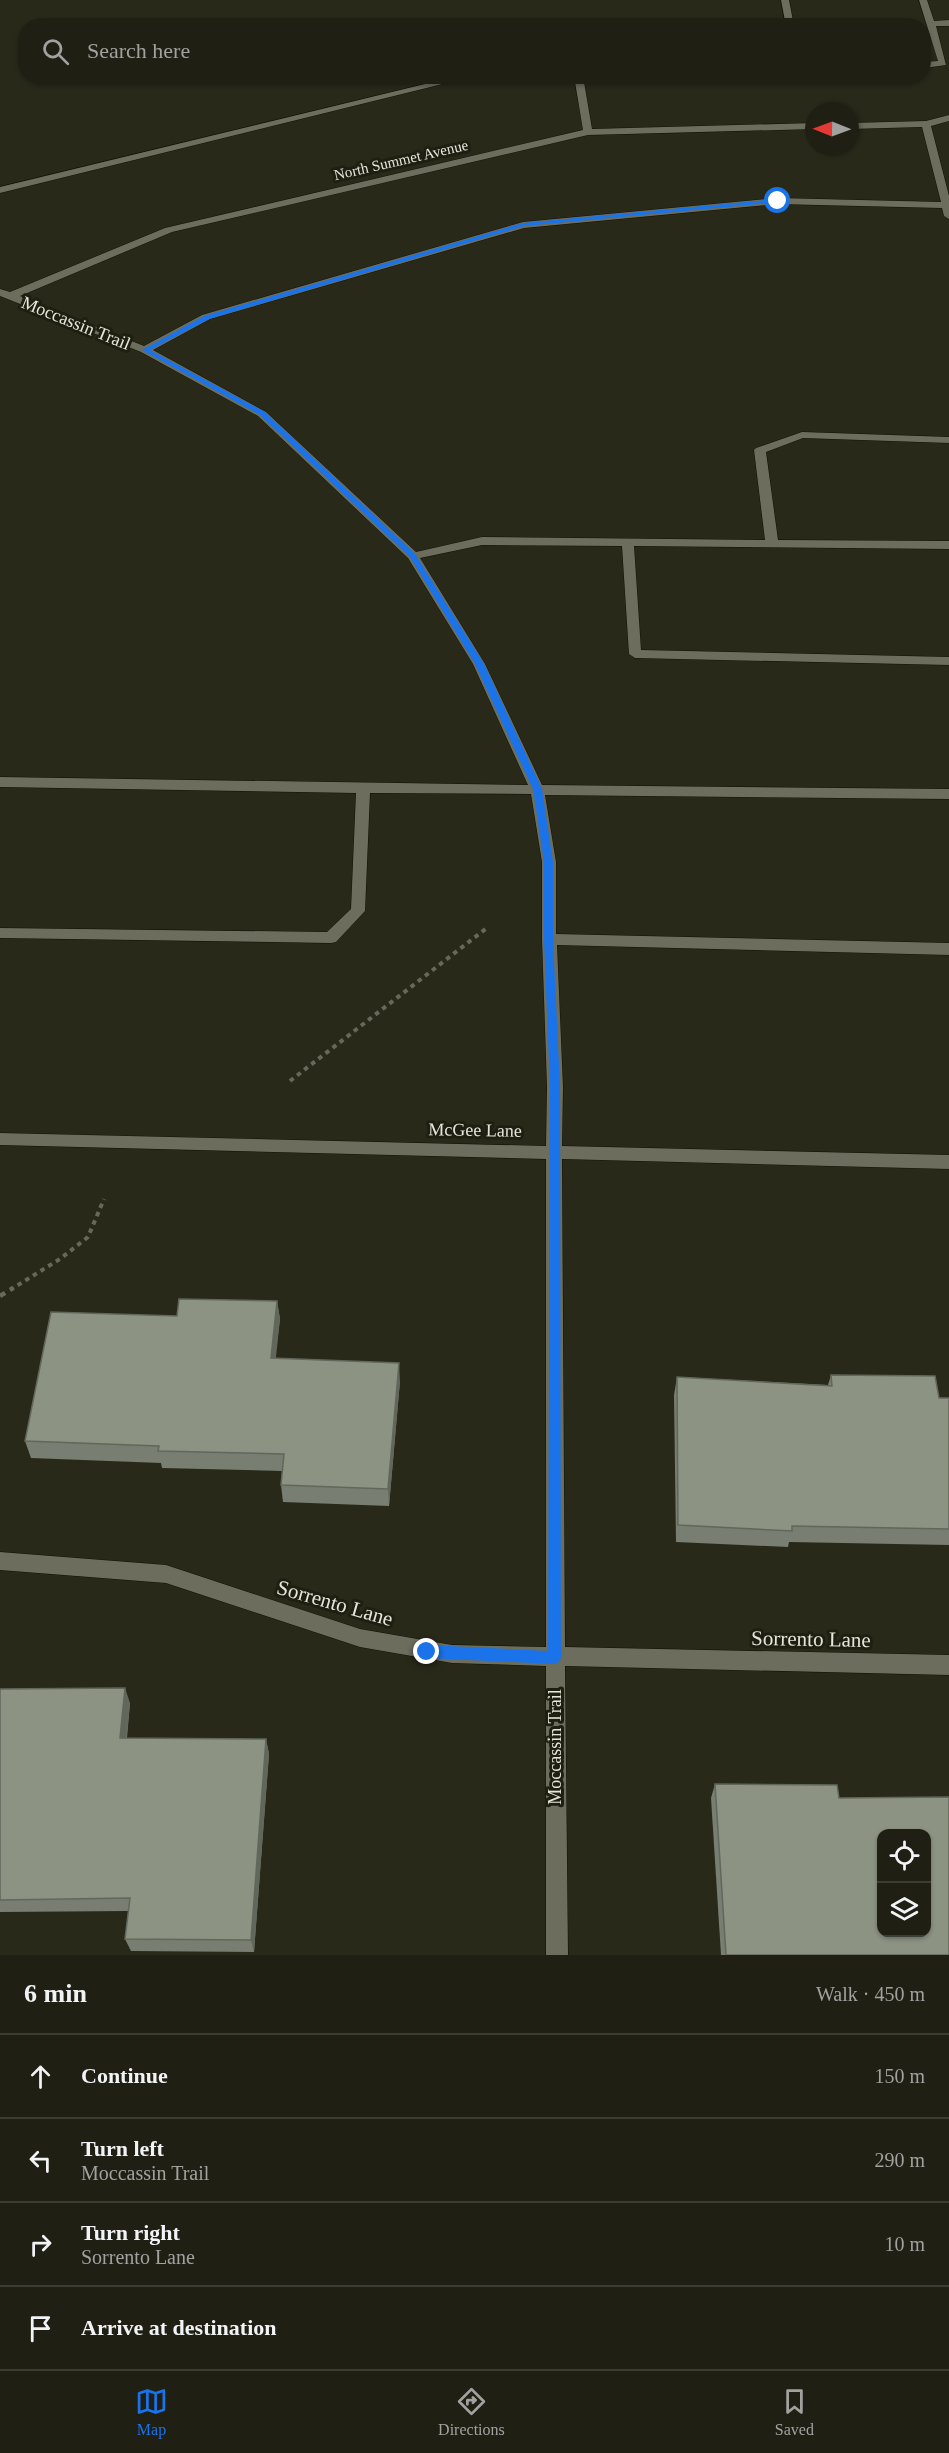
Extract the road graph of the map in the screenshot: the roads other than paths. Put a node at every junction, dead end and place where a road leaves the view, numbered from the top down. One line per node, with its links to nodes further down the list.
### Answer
1 (785, 0): 3 (street)
2 (923, 0): 4 (street)
3 (788, 18)
4 (929, 18)
5 (949, 23): 6 (street)
6 (931, 24): 7 (street)
7 (931, 64)
8 (438, 84): 17 (street)
9 (579, 84): 14 (street)
10 (949, 118): 11 (street)
11 (926, 124): 13 (street); 15 (street)
12 (805, 126): 14 (street, North Summet Avenue)
13 (859, 126)
14 (588, 132): 19 (street, North Summet Avenue)
15 (937, 167): 16 (street); 18 (street)
16 (949, 167)
17 (0, 190)
18 (948, 210): 20 (street)
19 (5, 294): 20 (street, Moccassin Trail)
20 (145, 350): 25 (street, Moccassin Trail)
21 (949, 440): 23 (street)
22 (628, 544): 23 (street); 25 (street); 26 (street)
23 (772, 544): 24 (street)
24 (949, 545)
25 (413, 556): 29 (street, Moccassin Trail)
26 (949, 661)
27 (0, 782): 28 (street)
28 (363, 788): 29 (street); 31 (street)
29 (537, 789): 30 (street); 32 (street, Moccassin Trail)
30 (949, 794)
31 (0, 933)
32 (549, 939): 33 (street); 35 (street, Moccassin Trail)
33 (949, 949)
34 (0, 1139): 35 (street, McGee Lane)
35 (553, 1151): 36 (street, McGee Lane); 38 (street, Moccassin Trail)
36 (949, 1161)
37 (0, 1561): 38 (street, Sorrento Lane)
38 (554, 1658): 39 (street, Sorrento Lane); 40 (street, Moccassin Trail)
39 (949, 1665)
40 (557, 1955)

